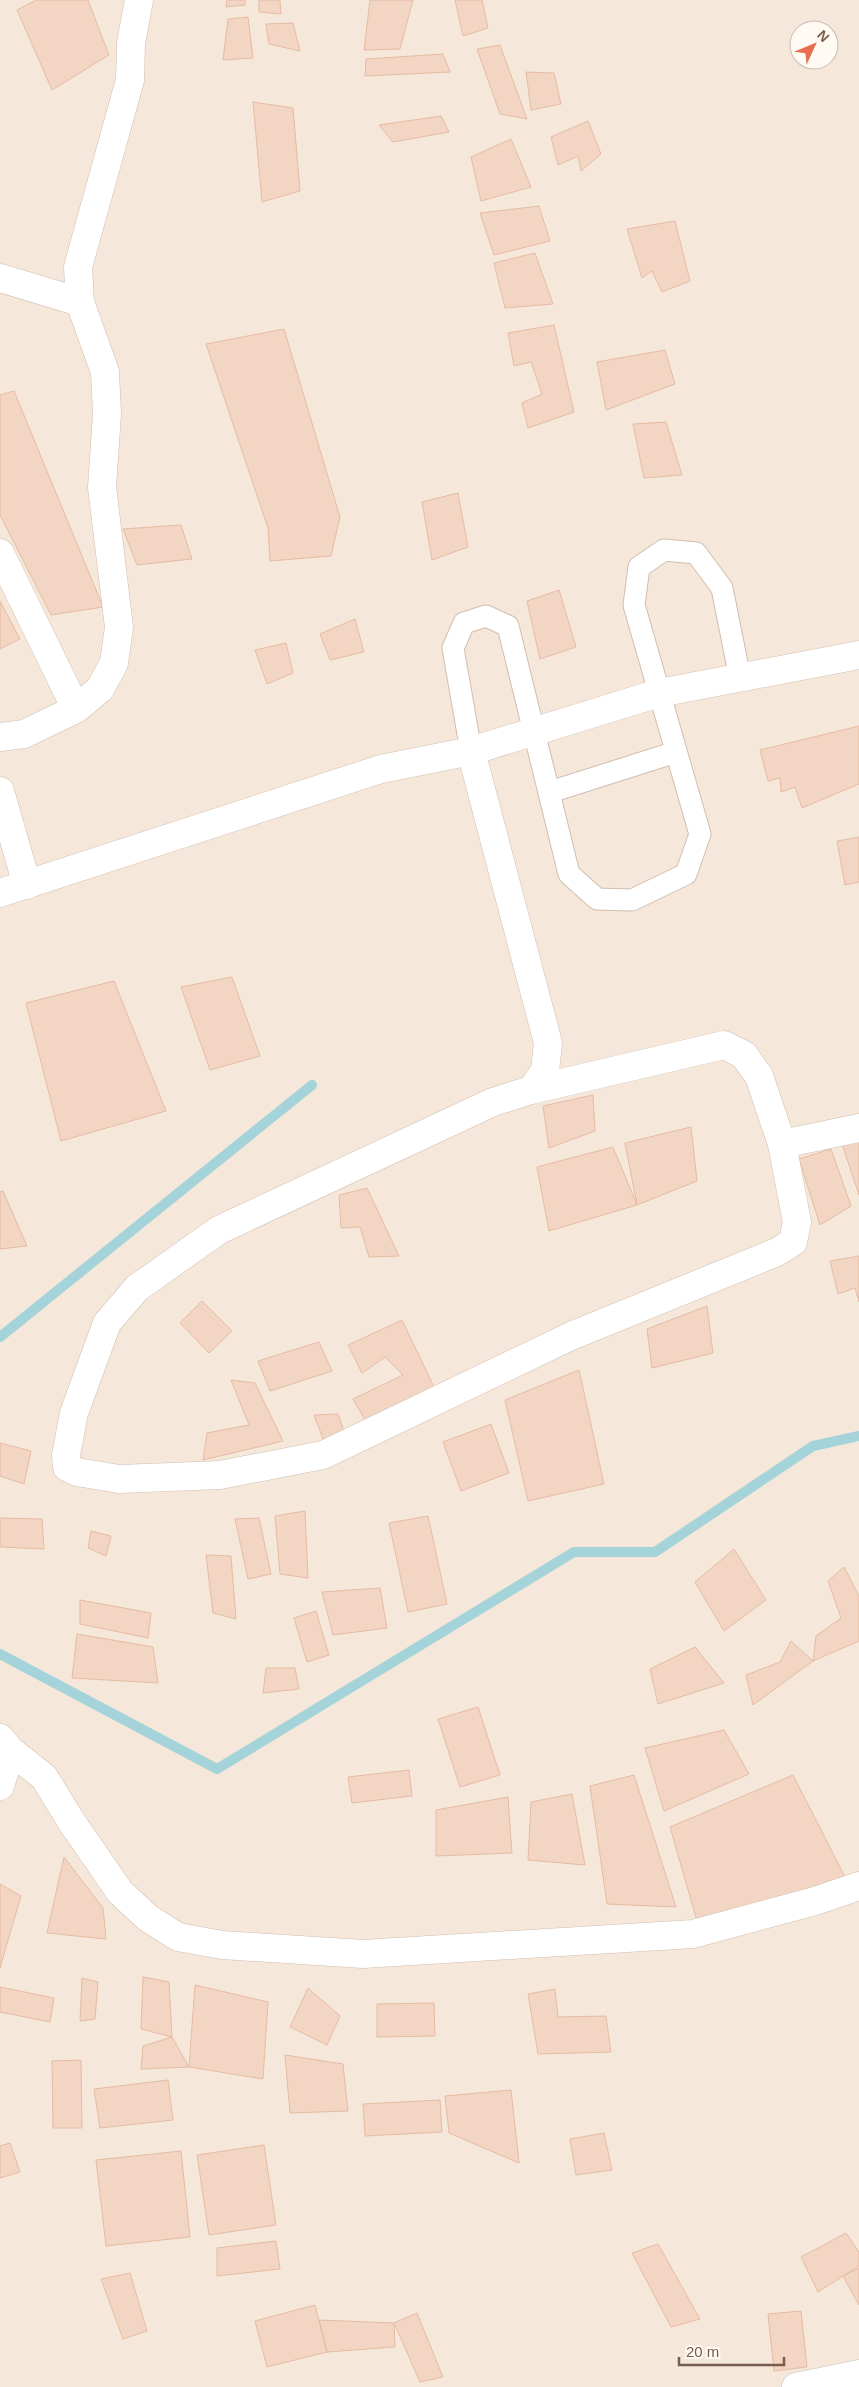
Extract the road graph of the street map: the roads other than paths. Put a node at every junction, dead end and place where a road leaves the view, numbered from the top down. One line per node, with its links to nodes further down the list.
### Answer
1 (139, 0): 3 (street)
2 (0, 278): 3 (street)
3 (80, 302): 8 (street)
4 (0, 553): 8 (street)
5 (859, 655): 6 (street)
6 (740, 678): 7 (street); 7 (lane)
7 (659, 693): 9 (street); 12 (lane)
8 (76, 709): 10 (street)
9 (535, 731): 11 (street); 11 (lane); 14 (lane)
10 (0, 737)
11 (471, 751): 15 (street); 17 (street)
12 (676, 752): 14 (lane); 14 (lane)
13 (0, 791): 15 (street)
14 (550, 792)
15 (26, 885): 16 (street)
16 (0, 893)
17 (531, 1090): 19 (street); 19 (street)
18 (859, 1128): 19 (street)
19 (782, 1144)
20 (6, 1745): 21 (street); 22 (street)
21 (0, 1786)
22 (859, 1886)
23 (859, 2374): 24 (street)
24 (796, 2387)

